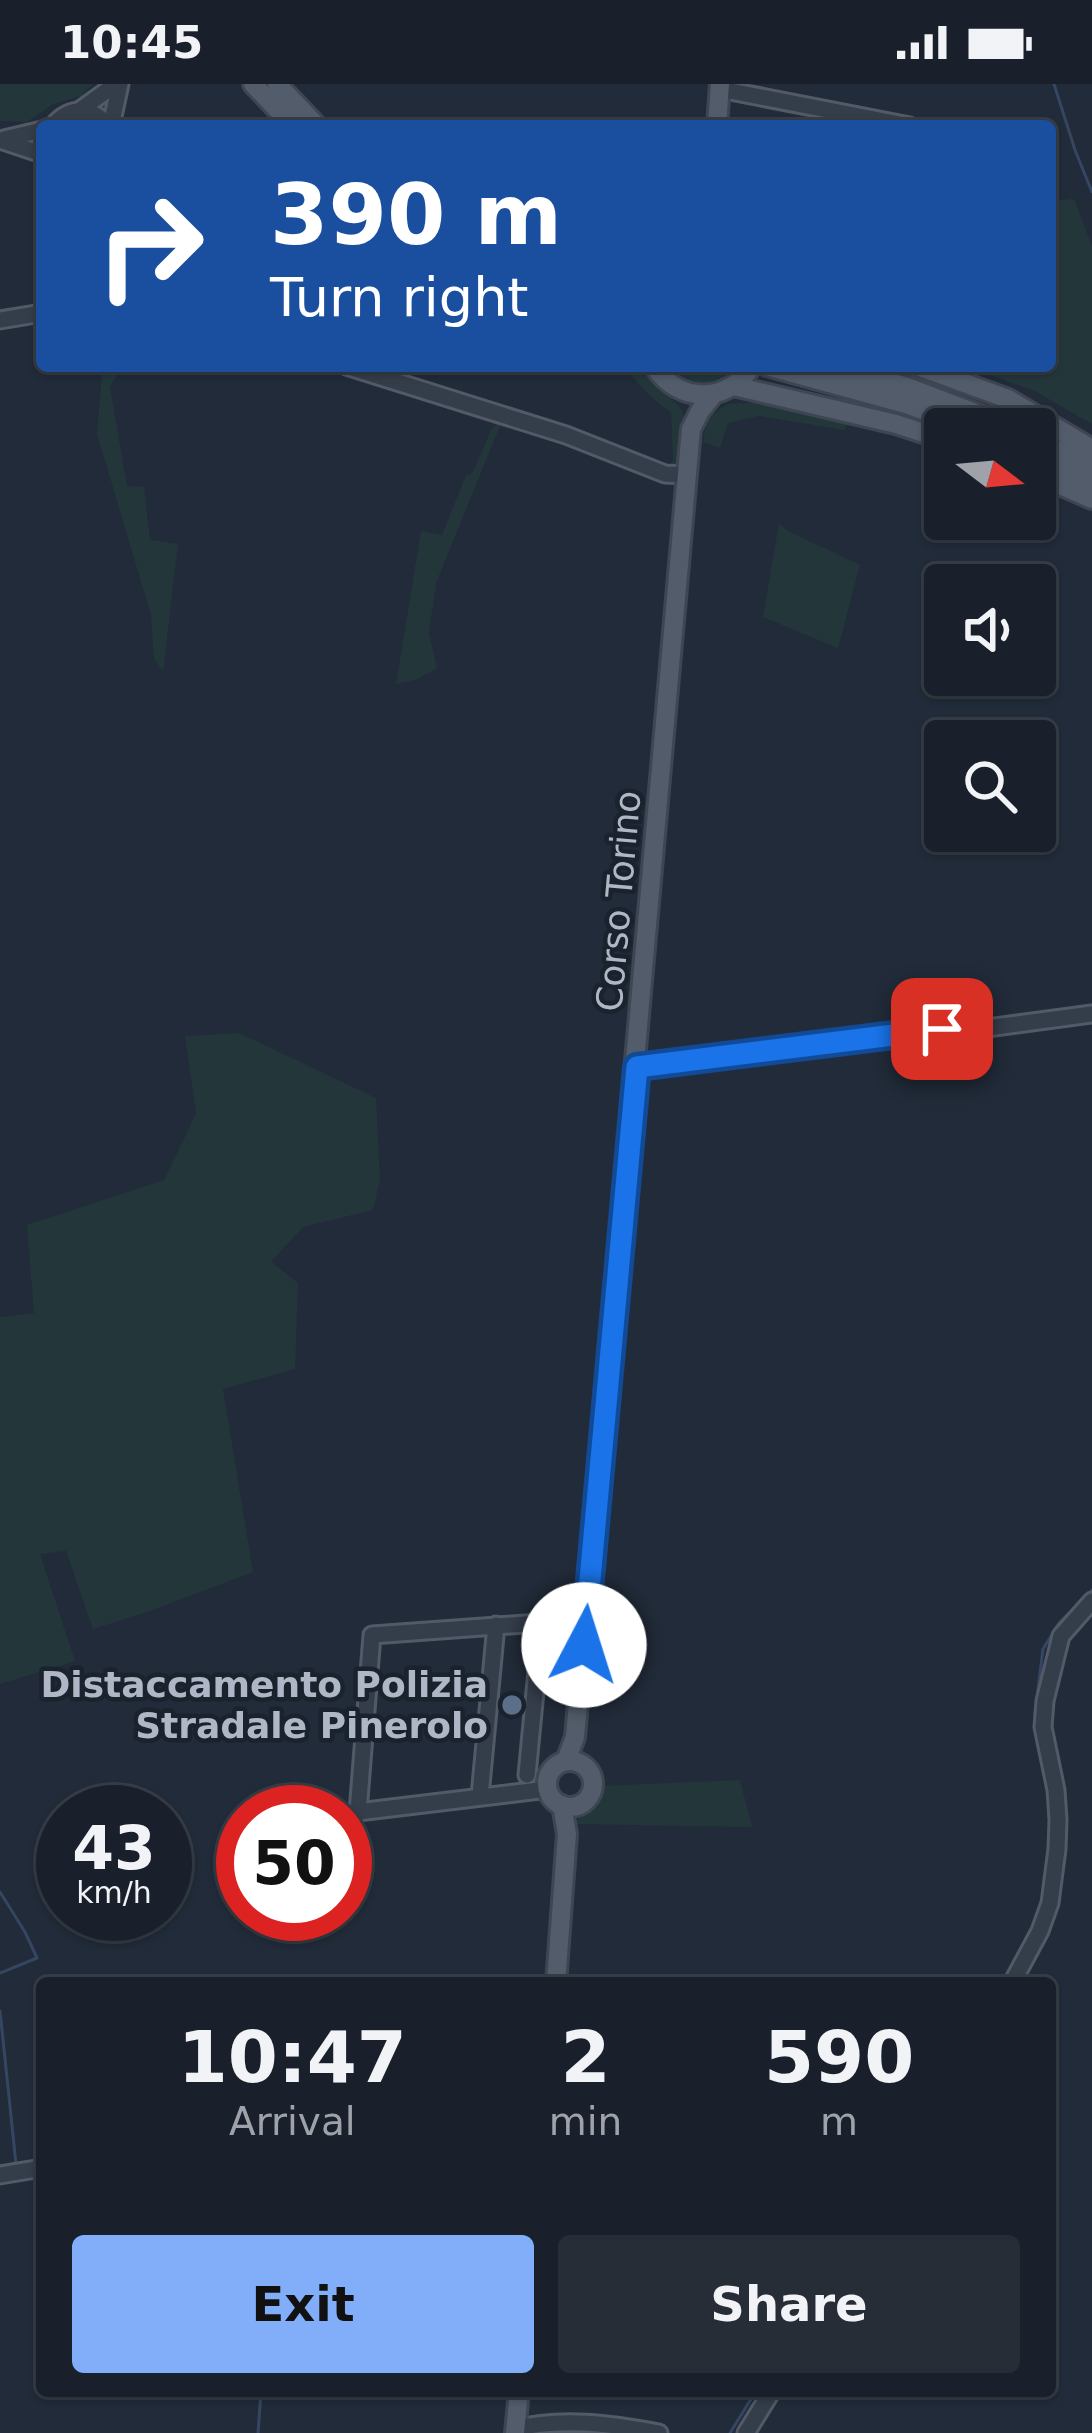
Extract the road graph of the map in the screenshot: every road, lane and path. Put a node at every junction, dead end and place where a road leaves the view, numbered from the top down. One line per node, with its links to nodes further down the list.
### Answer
1 (118, 84): 5 (street); 8 (street)
2 (253, 84): 9 (main road)
3 (277, 84): 9 (main road)
4 (720, 86): 10 (main road); 11 (street)
5 (80, 110): 6 (street); 7 (street)
6 (60, 120)
7 (102, 120)
8 (110, 120)
9 (292, 120)
10 (717, 120)
11 (882, 120)
12 (36, 131): 13 (street)
13 (1, 140): 14 (street)
14 (36, 152)
15 (36, 314): 16 (street)
16 (0, 320)
17 (365, 372): 33 (street)
18 (658, 372): 23 (main road)
19 (788, 372): 26 (main road)
20 (854, 372): 25 (main road)
21 (934, 372): 30 (main road)
22 (744, 376): 24 (main road); 28 (main road)
23 (677, 389): 24 (main road); 27 (main road)
24 (713, 395): 27 (main road)
25 (962, 408)
26 (924, 411)
27 (691, 429): 33 (main road, Corso Torino)
28 (924, 434)
29 (1056, 449): 32 (main road)
30 (1092, 449)
31 (1056, 467): 35 (main road)
32 (1092, 468)
33 (687, 475): 38 (main road, Corso Torino)
34 (1056, 483): 36 (main road)
35 (1092, 486)
36 (1092, 499)
37 (1092, 1014): 38 (street)
38 (637, 1067): 41 (main road, Corso Torino)
39 (1092, 1601): 47 (street)
40 (496, 1625): 42 (street); 44 (street); 44 (street)
41 (574, 1763): 43 (main road); 45 (main road)
42 (527, 1775)
43 (548, 1789): 44 (street); 45 (main road)
44 (480, 1796)
45 (570, 1806): 46 (main road)
46 (556, 1977)
47 (1015, 1977)
48 (36, 2169): 49 (street)
49 (0, 2175)
50 (518, 2397): 52 (main road)
51 (768, 2397): 54 (street)
52 (515, 2431): 53 (street)
53 (659, 2433)
54 (746, 2433)

